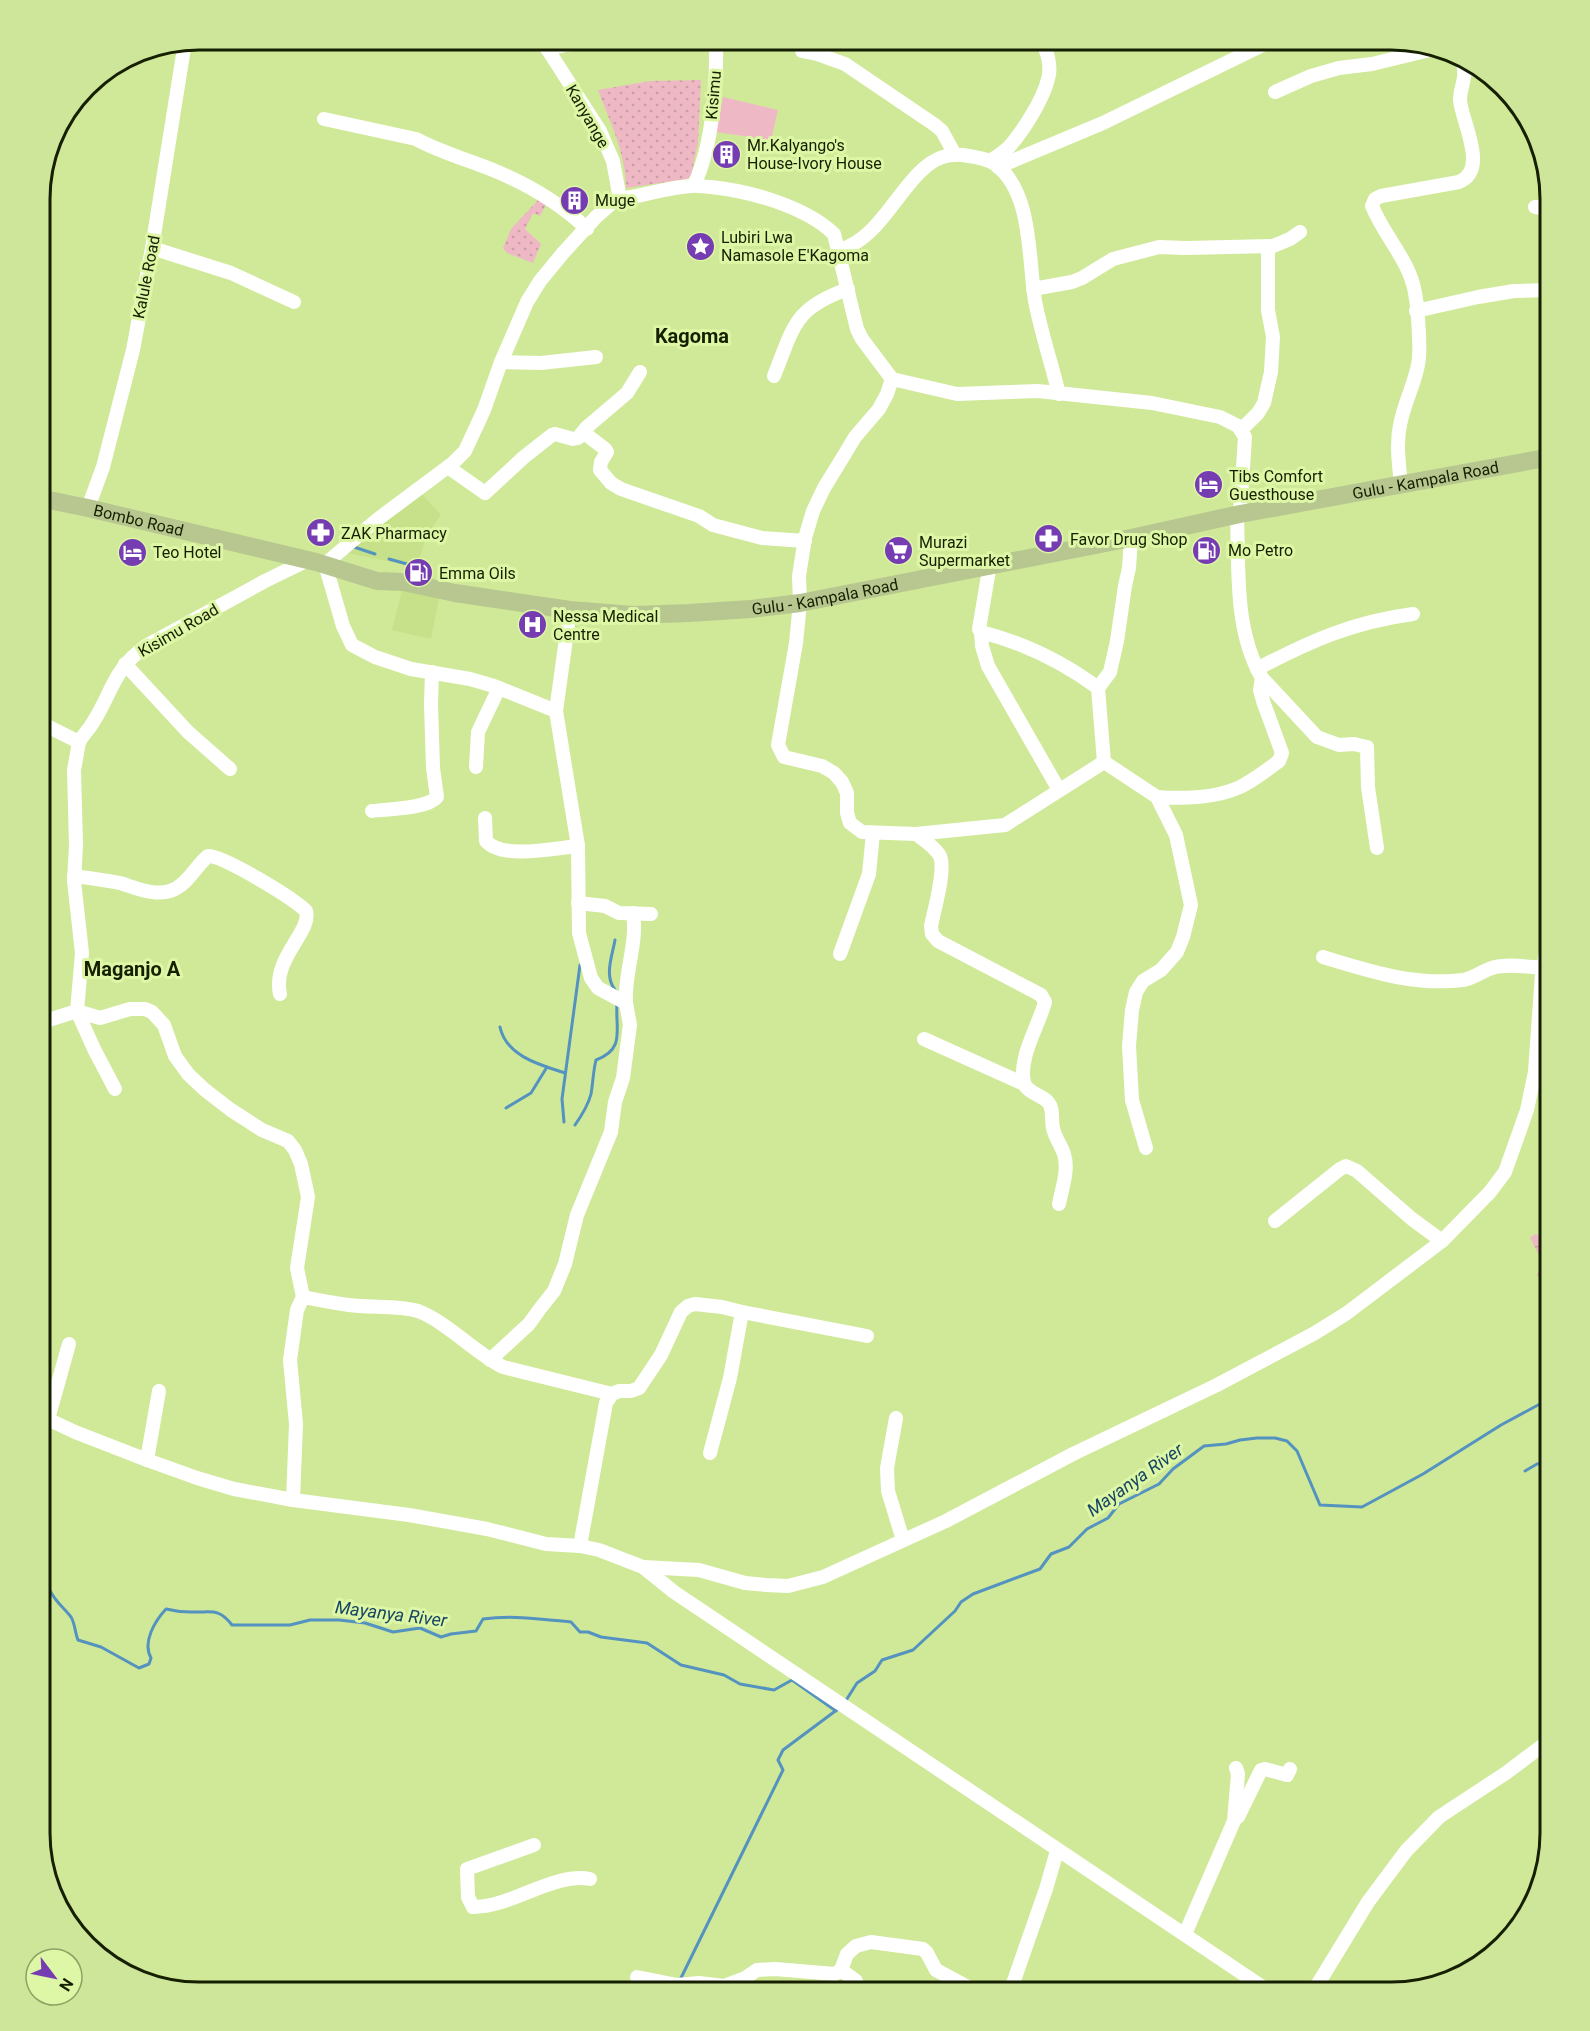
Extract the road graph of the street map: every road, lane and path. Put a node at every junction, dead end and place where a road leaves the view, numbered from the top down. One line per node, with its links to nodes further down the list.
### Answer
1 (548, 50): 14 (street, Kanyange)
2 (715, 50): 13 (street, Kisimu)
3 (1045, 50): 12 (street)
4 (1252, 50): 12 (street)
5 (184, 51): 20 (street, Kalule Road)
6 (802, 51): 11 (street)
7 (1421, 52): 9 (street)
8 (1463, 68): 26 (street)
9 (1275, 92)
10 (324, 118): 17 (street)
11 (954, 153): 12 (street); 21 (street)
12 (994, 164): 23 (street)
13 (694, 185): 14 (street); 21 (street)
14 (620, 199): 17 (street)
15 (1535, 207): 16 (street)
16 (1540, 207)
17 (587, 229): 28 (street)
18 (1300, 232): 19 (street)
19 (1268, 246): 23 (street); 33 (street)
20 (152, 248): 25 (street); 39 (street, Kalule Road)
21 (839, 250): 22 (street)
22 (848, 289): 30 (street); 31 (street)
23 (1033, 289): 32 (street)
24 (1540, 290): 26 (street)
25 (294, 302)
26 (1416, 311): 37 (street)
27 (596, 357): 28 (street)
28 (501, 362): 36 (street)
29 (640, 372): 34 (street)
30 (774, 376)
31 (892, 379): 32 (street); 42 (street)
32 (1059, 394): 33 (street)
33 (1241, 430): 40 (street)
34 (583, 432): 36 (street); 42 (street)
35 (1540, 459): 37 (main road, Gulu - Kampala Road)
36 (448, 467): 43 (street)
37 (1401, 484): 40 (main road, Gulu - Kampala Road)
38 (50, 500): 39 (main road, Bombo Road)
39 (88, 508): 43 (main road, Bombo Road)
40 (1238, 515): 41 (main road, Gulu - Kampala Road); 52 (street)
41 (1131, 538): 44 (main road, Gulu - Kampala Road); 54 (street)
42 (805, 541): 46 (street)
43 (321, 563): 45 (main road, Bombo Road); 50 (street, Kisimu Road); 51 (street)
44 (990, 564): 46 (main road, Gulu - Kampala Road); 49 (street)
45 (377, 581): 47 (main road, Gulu - Kampala Road)
46 (800, 603): 47 (main road, Gulu - Kampala Road); 65 (street)
47 (570, 610): 55 (street)
48 (1413, 614): 52 (street)
49 (981, 632): 54 (street); 61 (street)
50 (125, 664): 57 (street, Kisimu Road); 60 (street)
51 (432, 672): 53 (street); 63 (street)
52 (1259, 673): 62 (street); 68 (street)
53 (499, 688): 55 (street); 59 (street)
54 (1098, 688): 58 (street)
55 (556, 711): 67 (street)
56 (50, 728): 57 (street)
57 (79, 742): 69 (street)
58 (1104, 762): 61 (street); 62 (street)
59 (476, 767)
60 (230, 769)
61 (1059, 790): 66 (street)
62 (1157, 797): 84 (street)
63 (372, 811)
64 (485, 818): 67 (street)
65 (873, 832): 66 (street); 73 (street)
66 (916, 834): 82 (street)
67 (578, 846): 70 (street)
68 (1377, 848)
69 (74, 876): 76 (street); 79 (street)
70 (578, 903): 71 (street); 77 (street)
71 (633, 913): 72 (street); 77 (street)
72 (651, 914)
73 (840, 954)
74 (1323, 957): 75 (street)
75 (1540, 968)
76 (280, 994)
77 (626, 1004): 92 (street)
78 (1540, 1007): 87 (street)
79 (77, 1011): 80 (street); 83 (street); 88 (street)
80 (50, 1020)
81 (924, 1039): 82 (street)
82 (1024, 1084): 85 (street)
83 (115, 1089)
84 (1146, 1148)
85 (1059, 1204)
86 (1275, 1221): 87 (street)
87 (1442, 1241): 101 (street)
88 (303, 1297): 92 (street); 100 (street)
89 (742, 1312): 90 (street); 94 (street); 98 (street)
90 (867, 1336)
91 (69, 1344): 95 (street)
92 (490, 1360): 94 (street)
93 (159, 1391): 99 (street)
94 (612, 1394): 102 (street)
95 (50, 1399)
96 (896, 1418): 101 (street)
97 (50, 1420): 99 (street)
98 (710, 1453)
99 (147, 1460): 100 (street)
100 (293, 1500): 102 (street)
101 (903, 1540): 103 (street)
102 (580, 1546): 103 (street)
103 (643, 1568): 109 (street)
104 (1540, 1747): 120 (street)
105 (1236, 1768): 107 (street)
106 (1290, 1769): 107 (street)
107 (1234, 1821): 111 (street)
108 (534, 1845): 110 (street)
109 (1057, 1851): 111 (street); 118 (street)
110 (590, 1879)
111 (1185, 1934): 119 (street)
112 (841, 1970): 115 (street); 116 (street); 117 (street)
113 (637, 1977): 114 (street)
114 (666, 1982)
115 (734, 1982)
116 (856, 1982)
117 (958, 1982)
118 (1013, 1982)
119 (1255, 1982)
120 (1318, 1982)

